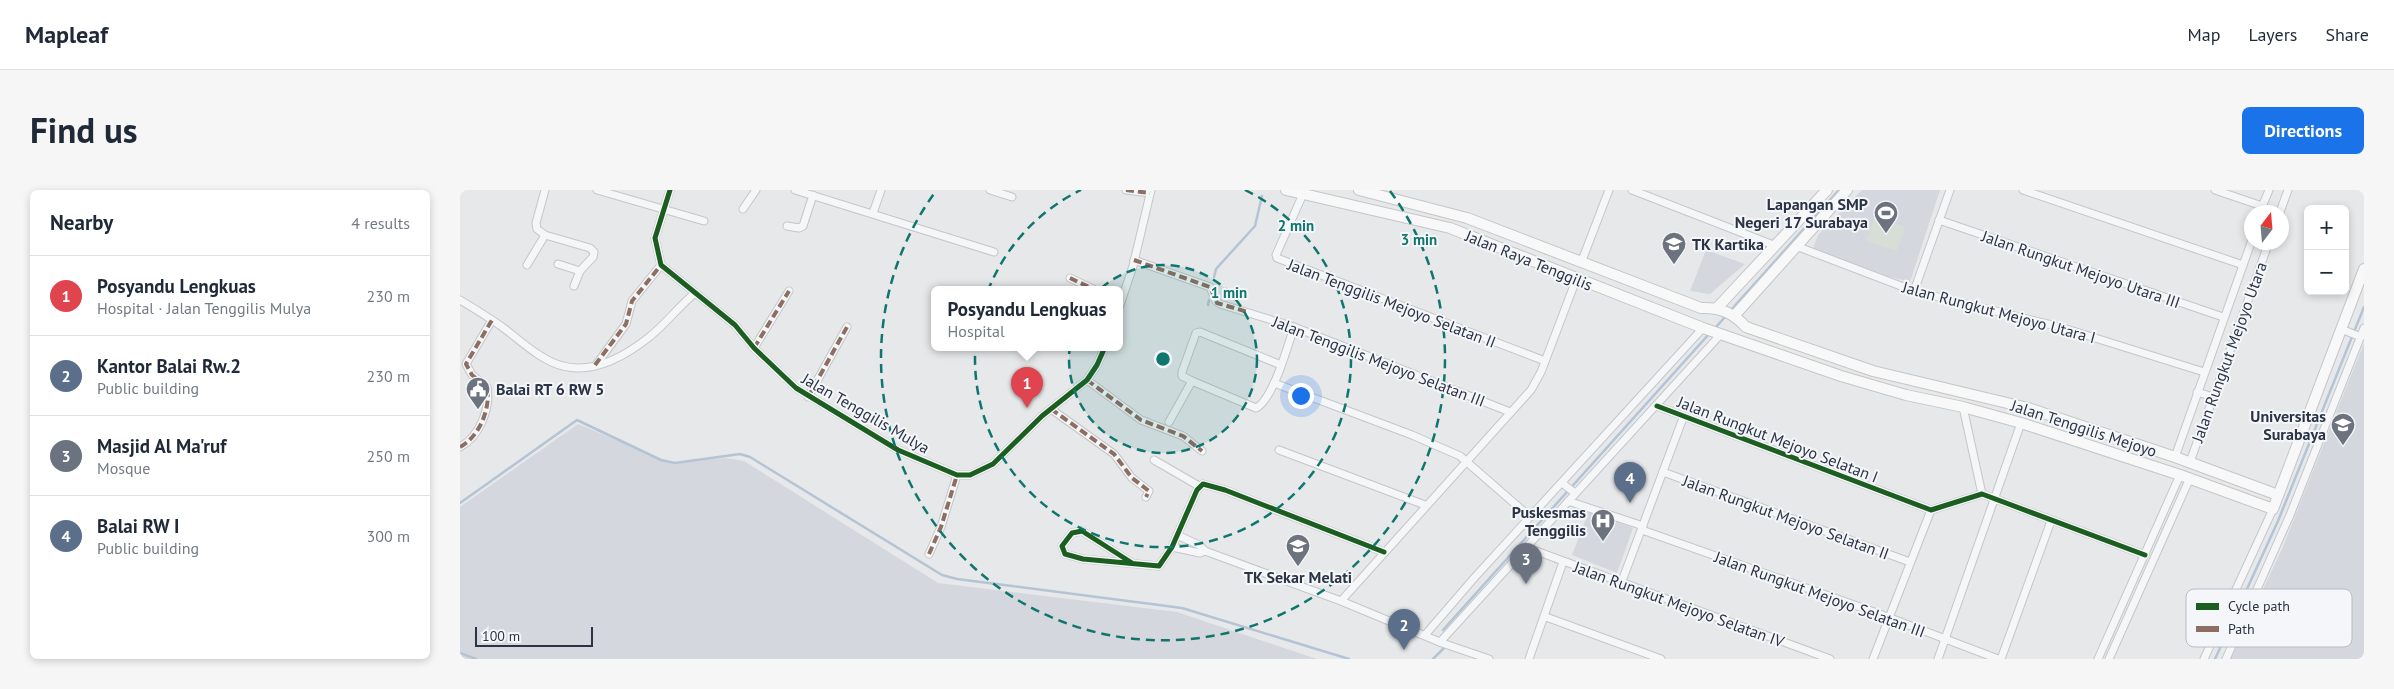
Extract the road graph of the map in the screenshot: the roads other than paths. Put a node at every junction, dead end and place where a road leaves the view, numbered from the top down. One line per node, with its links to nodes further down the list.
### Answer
1 (545, 190): 33 (street)
2 (597, 190): 28 (street)
3 (670, 190): 28 (street)
4 (756, 190): 27 (street)
5 (795, 190): 22 (street)
6 (881, 190): 29 (street)
7 (990, 190): 23 (street)
8 (1126, 190): 20 (street)
9 (1286, 190): 21 (main road, Jalan Raya Tenggilis)
10 (1360, 190): 34 (main road, Jalan Raya Tenggilis)
11 (1609, 190): 42 (street)
12 (1632, 190): 35 (street)
13 (1848, 190): 36 (main road)
14 (1950, 190): 30 (street)
15 (2023, 190): 46 (street)
16 (2214, 190): 24 (street)
17 (2269, 190): 25 (street)
18 (2288, 190): 26 (street)
19 (1822, 191): 35 (main road)
20 (1151, 192): 41 (street)
21 (1303, 194): 40 (main road, Jalan Raya Tenggilis); 71 (street, Jalan Tenggilis Mejoyo Selatan II)
22 (813, 195): 29 (street); 32 (street)
23 (1012, 197)
24 (2251, 205)
25 (2263, 205)
26 (2283, 205)
27 (743, 209)
28 (663, 210): 31 (street); 45 (street)
29 (873, 213): 39 (street)
30 (1938, 220): 54 (street); 61 (street, Jalan Rungkut Mejoyo Utara III)
31 (704, 222)
32 (787, 226)
33 (545, 235): 44 (street); 48 (street)
34 (1515, 237): 40 (main road); 42 (main road, Jalan Raya Tenggilis)
35 (1776, 246): 60 (main road)
36 (1796, 246): 54 (street, Jalan Rungkut Mejoyo Utara I); 60 (main road)
37 (2249, 250): 46 (street, Jalan Rungkut Mejoyo Utara)
38 (2266, 250): 82 (street, Jalan Rungkut Mejoyo Utara)
39 (994, 252)
40 (1508, 253): 50 (main road, Jalan Raya Tenggilis)
41 (1134, 260): 57 (street); 64 (street, Jalan Tenggilis Mejoyo Selatan III)
42 (1581, 263): 55 (main road, Jalan Raya Tenggilis)
43 (558, 264): 48 (street)
44 (527, 265)
45 (661, 265): 56 (street, Jalan Tenggilis Mulya); 73 (street)
46 (2244, 265): 61 (street, Jalan Rungkut Mejoyo Utara)
47 (2364, 269): 66 (main road)
48 (580, 271): 51 (street)
49 (1070, 278): 52 (street)
50 (1576, 280): 59 (main road, Jalan Raya Tenggilis); 71 (street)
51 (574, 286)
52 (1087, 286)
53 (789, 291): 69 (street)
54 (1914, 291): 75 (street, Jalan Rungkut Mejoyo Utara I)
55 (1655, 292): 59 (main road); 60 (main road, Jalan Raya Tenggilis)
56 (695, 293): 69 (street, Jalan Tenggilis Mulya); 73 (street)
57 (1123, 295)
58 (460, 300): 62 (street)
59 (1648, 307): 67 (main road, Jalan Raya Tenggilis)
60 (1726, 312): 72 (main road, Jalan Tenggilis Mejoyo)
61 (2223, 317): 75 (street, Jalan Rungkut Mejoyo Utara)
62 (492, 320): 73 (street); 92 (street)
63 (847, 327): 81 (street)
64 (1294, 328): 74 (street); 86 (street, Jalan Tenggilis Mejoyo Selatan III)
65 (2364, 328): 68 (street)
66 (2343, 330): 68 (street); 107 (main road)
67 (1713, 331): 76 (main road, Jalan Tenggilis Mejoyo); 83 (street); 102 (street)
68 (2359, 336): 130 (street)
69 (754, 348): 81 (street, Jalan Tenggilis Mulya)
70 (1103, 351): 77 (street)
71 (1545, 361): 86 (street)
72 (1846, 362): 76 (main road); 90 (main road, Jalan Tenggilis Mejoyo)
73 (595, 365)
74 (1280, 365): 78 (street); 79 (street)
75 (2204, 372): 80 (street, Jalan Rungkut Mejoyo Utara)
76 (1841, 376): 84 (main road, Jalan Tenggilis Mejoyo)
77 (1087, 380): 85 (street); 94 (street)
78 (1192, 382): 79 (street); 88 (street)
79 (1274, 383): 97 (street)
80 (2197, 392): 82 (street); 95 (street, Jalan Rungkut Mejoyo Utara)
81 (808, 397): 100 (street, Jalan Tenggilis Mulya)
82 (2213, 397): 98 (street, Jalan Rungkut Mejoyo Utara)
83 (1657, 406): 87 (street, Jalan Rungkut Mejoyo Selatan I); 105 (street)
84 (1963, 407): 89 (main road, Jalan Tenggilis Mejoyo); 106 (street)
85 (1051, 409): 100 (street); 108 (street)
86 (1510, 412): 97 (street)
87 (1683, 418): 99 (street); 114 (street, Jalan Rungkut Mejoyo Selatan I)
88 (1169, 422)
89 (2021, 423): 91 (main road, Jalan Tenggilis Mejoyo); 109 (street)
90 (2093, 428): 91 (main road); 95 (main road, Jalan Tenggilis Mejoyo)
91 (2088, 444): 101 (main road, Jalan Tenggilis Mejoyo)
92 (460, 447)
93 (1279, 450): 112 (street)
94 (1202, 452)
95 (2175, 457): 98 (main road, Jalan Tenggilis Mejoyo)
96 (1154, 460): 103 (street)
97 (1468, 461): 112 (street); 115 (street)
98 (2190, 462): 104 (main road, Jalan Tenggilis Mejoyo)
99 (1663, 472): 117 (street); 126 (street, Jalan Rungkut Mejoyo Selatan II)
100 (957, 475): 123 (street)
101 (2185, 476): 111 (main road, Jalan Tenggilis Mejoyo); 124 (street); 147 (street)
102 (1564, 485): 105 (street); 115 (street)
103 (1199, 486): 118 (street); 122 (street)
104 (2266, 490): 107 (main road, Jalan Tenggilis Mejoyo); 111 (main road)
105 (1573, 492): 110 (street)
106 (1982, 494): 109 (street); 114 (street)
107 (2278, 495): 113 (main road)
108 (1146, 497)
109 (1996, 500): 116 (street); 135 (street)
110 (1568, 501): 117 (street, Jalan Rungkut Mejoyo Selatan III); 120 (street)
111 (2261, 504): 113 (main road, Jalan Tenggilis Mejoyo)
112 (1425, 505): 122 (street)
113 (2273, 509): 129 (street)
114 (1931, 510): 126 (street)
115 (1530, 517): 134 (street)
116 (2051, 521): 124 (street); 145 (street)
117 (1642, 528): 128 (street); 133 (street, Jalan Rungkut Mejoyo Selatan III)
118 (1177, 535): 119 (street); 121 (street)
119 (1172, 547): 121 (street); 127 (street)
120 (1528, 548): 125 (street, Jalan Rungkut Mejoyo Selatan IV); 136 (street)
121 (1205, 551): 131 (street)
122 (1384, 552): 131 (street)
123 (929, 554)
124 (2145, 555): 146 (street)
125 (1563, 562): 128 (street, Jalan Rungkut Mejoyo Selatan IV); 132 (street)
126 (1910, 562): 133 (street)
127 (1132, 563): 127 (street)
128 (1622, 581): 142 (street, Jalan Rungkut Mejoyo Selatan IV)
129 (2236, 589)
130 (2257, 589)
131 (1340, 601): 134 (street)
132 (1546, 617): 140 (street); 141 (street)
133 (1888, 617): 135 (street, Jalan Rungkut Mejoyo Selatan III); 143 (street)
134 (1425, 635): 136 (street)
135 (1946, 639): 144 (street); 145 (street, Jalan Rungkut Mejoyo Selatan III)
136 (1440, 642): 139 (street)
137 (2210, 647): 148 (street)
138 (2231, 647): 149 (street)
139 (1489, 659)
140 (1529, 659)
141 (1661, 659)
142 (1830, 659)
143 (1874, 659)
144 (1938, 659)
145 (2000, 659)
146 (2098, 659)
147 (2109, 659)
148 (2204, 659)
149 (2226, 659)

